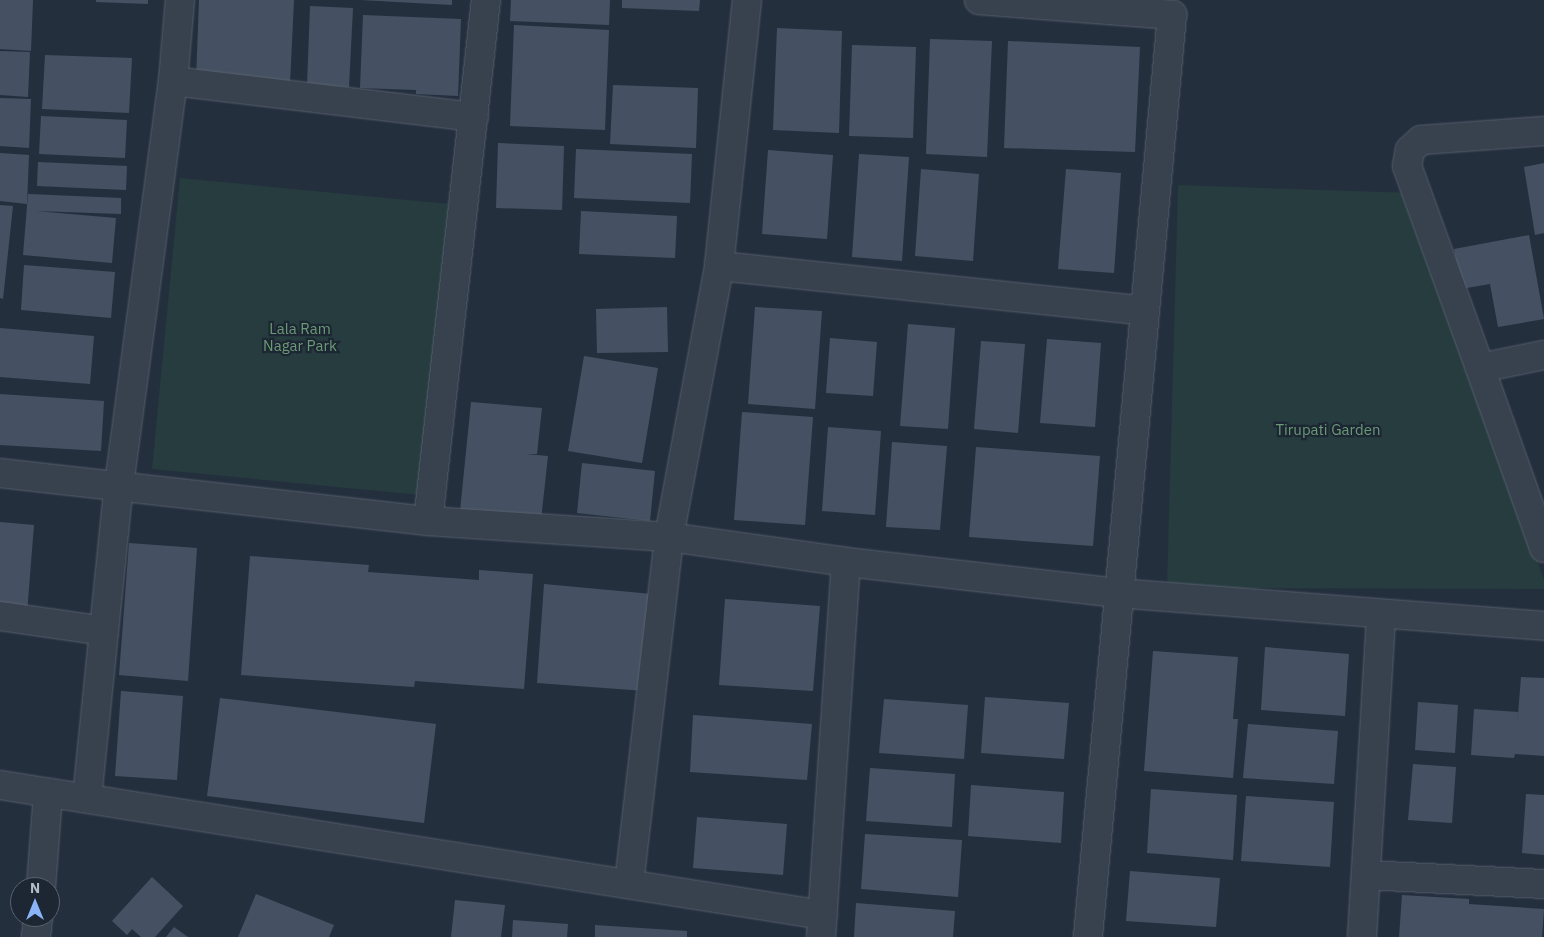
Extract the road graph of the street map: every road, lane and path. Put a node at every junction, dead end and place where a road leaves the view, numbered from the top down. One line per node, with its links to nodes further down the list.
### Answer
1 (180, 0): 5 (street)
2 (486, 0): 6 (street)
3 (747, 0): 8 (street)
4 (979, 0): 9 (street)
5 (173, 81): 6 (street); 13 (street)
6 (474, 117): 14 (street)
7 (1544, 131): 11 (street)
8 (718, 266): 9 (street); 15 (street)
9 (1144, 310): 18 (street)
10 (1544, 355): 11 (street)
11 (1480, 368): 16 (street)
12 (0, 473): 13 (street)
13 (119, 485): 14 (street); 22 (street)
14 (428, 520): 15 (street)
15 (669, 537): 17 (street); 28 (street)
16 (1544, 548)
17 (846, 562): 18 (street); 30 (street)
18 (1117, 593): 19 (street); 31 (street)
19 (1381, 615): 21 (street); 26 (street)
20 (0, 616): 22 (street)
21 (1544, 626)
22 (104, 631): 25 (street)
23 (0, 785): 24 (street)
24 (48, 794): 25 (street); 27 (street)
25 (87, 798): 28 (street)
26 (1366, 875): 29 (street); 32 (street)
27 (42, 877)
28 (629, 884): 30 (street)
29 (1544, 884)
30 (822, 926)
31 (1088, 937)
32 (1362, 937)

